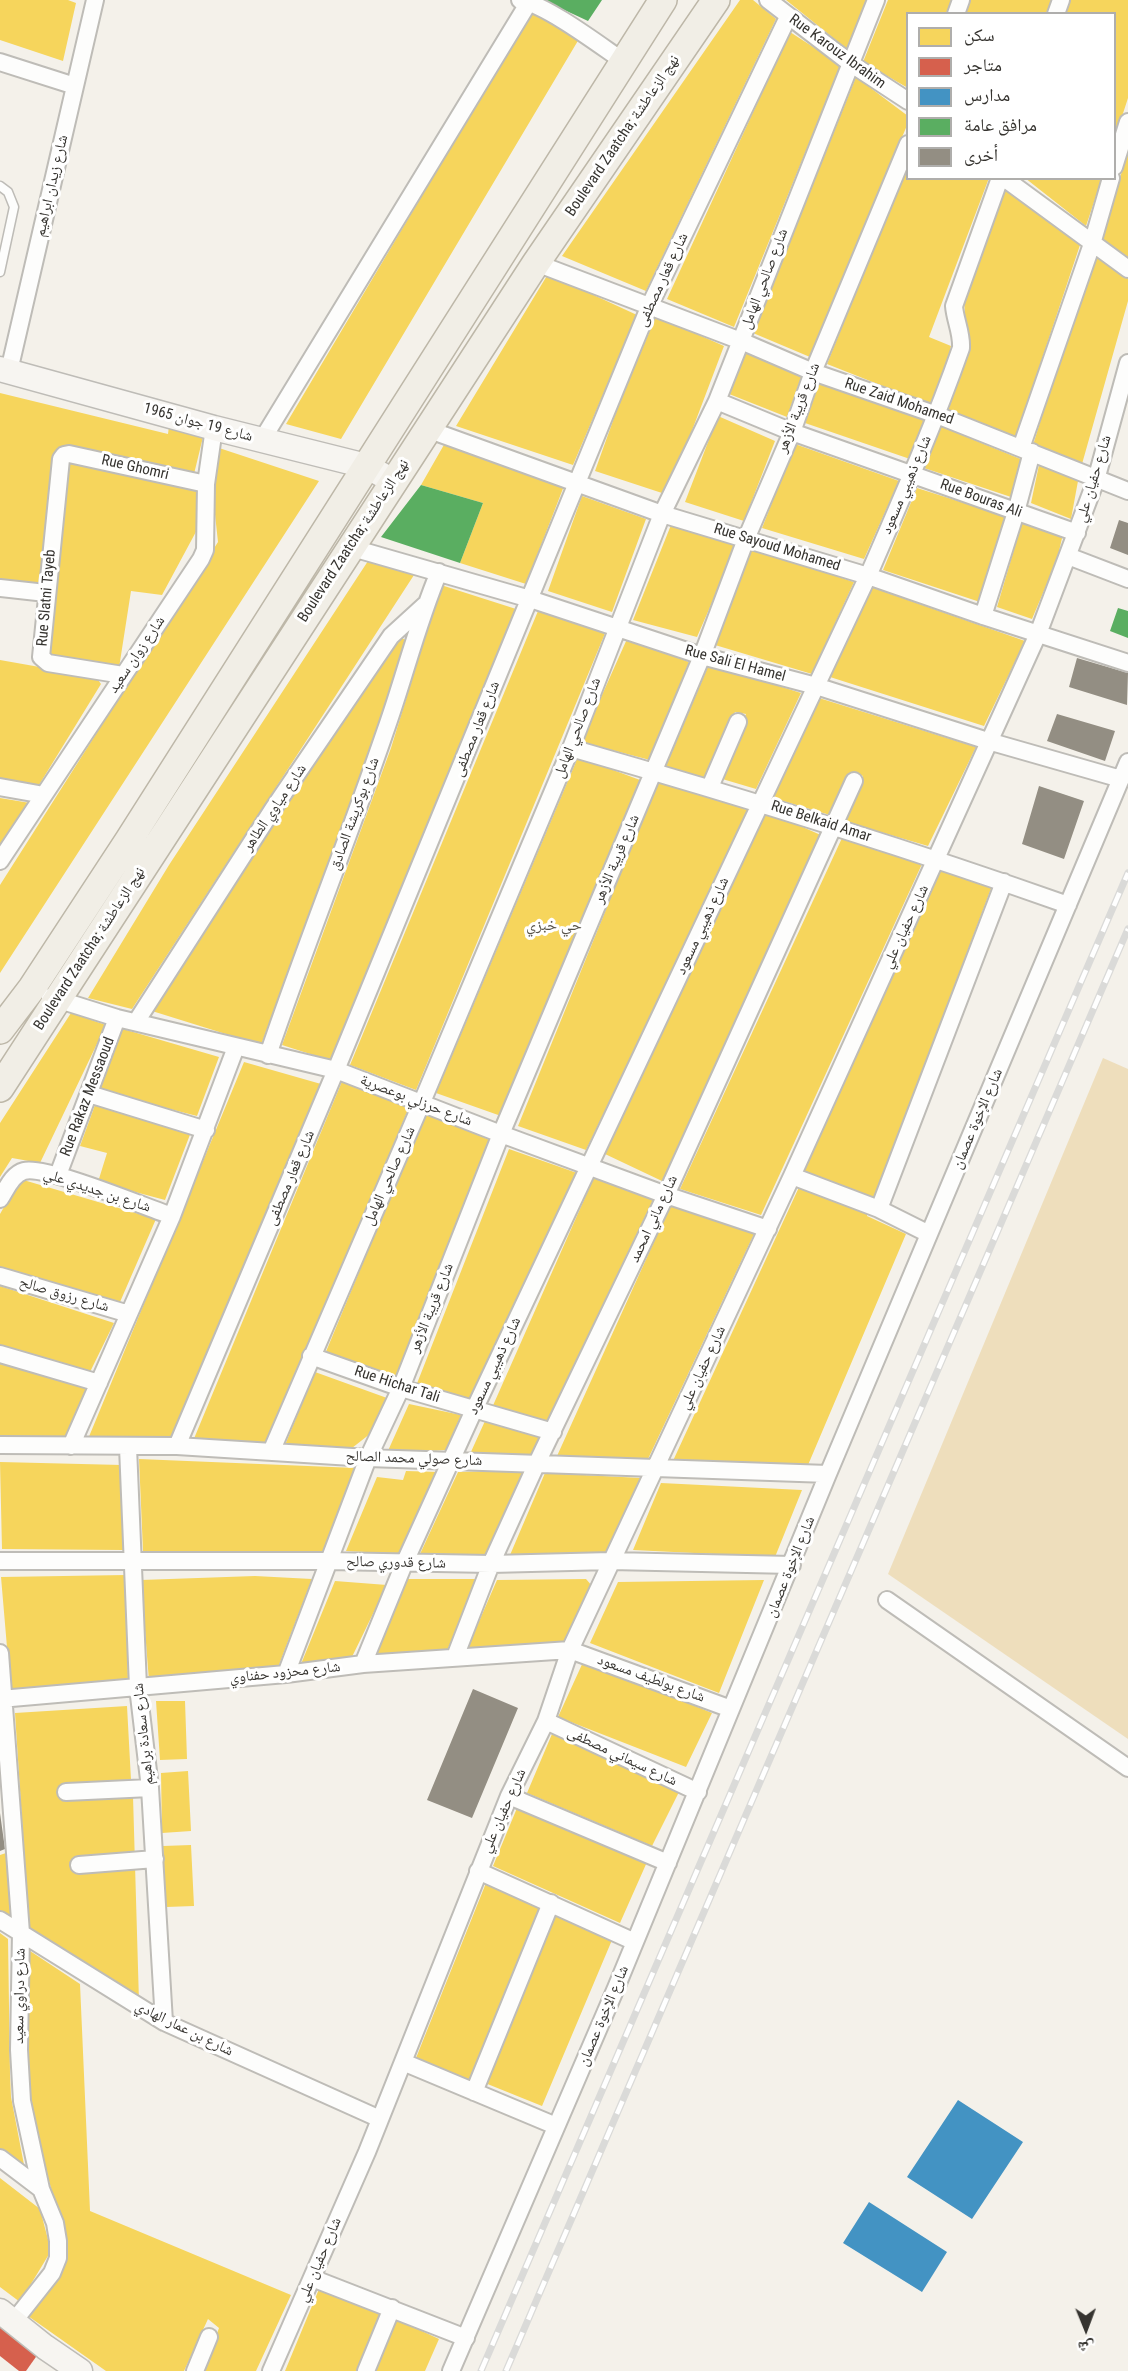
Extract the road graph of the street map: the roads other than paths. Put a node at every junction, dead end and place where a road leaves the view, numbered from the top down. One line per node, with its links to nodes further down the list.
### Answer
1 (663, 0): 8 (main road, Boulevard Zaatcha; نهج الزعاطشة)
2 (716, 0): 21 (main road, Boulevard Zaatcha; نهج الزعاطشة)
3 (768, 0): 7 (street, Rue Karouz Ibrahim)
4 (876, 0): 10 (street, شارع صالحي الهامل)
5 (93, 1): 11 (street, شارع زيدان ابراهيم)
6 (524, 1): 8 (street); 35 (street)
7 (788, 17): 10 (street, Rue Karouz Ibrahim); 24 (street, شارع قعار مصطفى)
8 (623, 61): 38 (main road, Boulevard Zaatcha; نهج الزعاطشة)
9 (0, 62): 11 (street)
10 (850, 63): 12 (street, Rue Karouz Ibrahim); 25 (street, شارع صالحي الهامل)
11 (75, 86): 27 (street, شارع زيدان ابراهيم)
12 (906, 100)
13 (1128, 122): 15 (street)
14 (906, 149): 28 (street, شارع قريبة الأزهر)
15 (1116, 161)
16 (1001, 180): 31 (street, شارع ذهيبي مسعود)
17 (1005, 180): 20 (street)
18 (1110, 180): 20 (street)
19 (0, 186): 23 (lane)
20 (1092, 244): 22 (street); 36 (street)
21 (536, 263): 24 (street, Rue Zaid Mohamed); 33 (main road, Boulevard Zaatcha; نهج الزعاطشة)
22 (1128, 269)
23 (0, 272)
24 (650, 305): 25 (street, Rue Zaid Mohamed); 43 (street, شارع قعار مصطفى)
25 (741, 341): 28 (street, Rue Zaid Mohamed); 30 (street, شارع صالحي الهامل)
26 (1128, 363): 29 (street, شارع حفيان علي)
27 (4, 370): 32 (street, شارع 19 جوان 1965)
28 (813, 372): 31 (street, Rue Zaid Mohamed); 34 (street, شارع قريبة الأزهر)
29 (1125, 387): 40 (street, شارع حفيان علي)
30 (717, 401): 34 (street, Rue Bouras Ali); 46 (street, شارع صالحي الهامل)
31 (938, 415): 36 (street, Rue Zaid Mohamed); 39 (street, شارع ذهيبي مسعود)
32 (214, 428): 35 (street, شارع 19 جوان 1965); 42 (street, شارع زوان سعيد)
33 (427, 429): 41 (main road, Boulevard Zaatcha; نهج الزعاطشة); 43 (street, Rue Sayoud Mohamed)
34 (792, 432): 39 (street, Rue Bouras Ali); 48 (street, شارع قريبة الأزهر)
35 (262, 440): 38 (street, شارع 19 جوان 1965)
36 (1027, 450): 40 (street, Rue Zaid Mohamed); 45 (street)
37 (64, 455): 42 (street, Rue Ghomri); 55 (street, Rue Slatni Tayeb)
38 (366, 466): 41 (street, شارع 19 جوان 1965); 81 (main road, Boulevard Zaatcha; نهج الزعاطشة)
39 (913, 474): 45 (street, Rue Bouras Ali); 52 (street, شارع ذهيبي مسعود)
40 (1096, 480): 44 (street, Rue Zaid Mohamed); 47 (street, شارع حفيان علي)
41 (395, 482): 49 (main road, Boulevard Zaatcha; نهج الزعاطشة)
42 (206, 484): 63 (street, شارع زوان سعيد)
43 (577, 484): 46 (street, Rue Sayoud Mohamed); 56 (street, شارع قعار مصطفى)
44 (1128, 491)
45 (1016, 512): 47 (street, Rue Bouras Ali); 58 (street)
46 (662, 514): 48 (street, Rue Sayoud Mohamed); 59 (street, شارع صالحي الهامل)
47 (1077, 533): 50 (street, شارع حفيان علي)
48 (746, 539): 52 (street, Rue Sayoud Mohamed); 61 (street, شارع قريبة الأزهر)
49 (350, 548): 51 (street, Rue Sali El Hamel); 82 (main road, Boulevard Zaatcha; نهج الزعاطشة)
50 (1068, 556): 53 (street); 60 (street, شارع حفيان علي)
51 (439, 572): 56 (street, Rue Sali El Hamel); 57 (street, شارع بوكريشة الصادق)
52 (868, 576): 58 (street, Rue Sayoud Mohamed); 64 (street, شارع ذهيبي مسعود)
53 (1128, 579)
54 (0, 591): 55 (street)
55 (46, 593): 63 (street, Rue Slatni Tayeb)
56 (530, 599): 59 (street, Rue Sali El Hamel); 88 (street, شارع قعار مصطفى)
57 (426, 604): 84 (street, شارع مياوي الطاهر); 87 (street, شارع بوكريشة الصادق)
58 (983, 616): 60 (street, Rue Sayoud Mohamed)
59 (616, 628): 61 (street, Rue Sali El Hamel); 67 (street, شارع صالحي الهامل)
60 (1038, 634): 62 (street, Rue Sayoud Mohamed); 66 (street, شارع حفيان علي)
61 (702, 656): 64 (street, Rue Sali El Hamel); 69 (street, شارع قريبة الأزهر)
62 (1128, 663)
63 (123, 675): 74 (street, شارع زوان سعيد)
64 (816, 686): 66 (street, Rue Sali El Hamel); 75 (street, شارع ذهيبي مسعود)
65 (738, 722): 73 (street)
66 (988, 741): 70 (street, Rue Sali El Hamel); 77 (street, شارع حفيان علي)
67 (571, 748): 69 (street, Rue Belkaid Amar); 91 (street, شارع صالحي الهامل)
68 (1128, 762): 70 (street, شارع الإخوة عصمان)
69 (653, 771): 73 (street, Rue Belkaid Amar); 93 (street, شارع قريبة الأزهر)
70 (1121, 779): 80 (street, شارع الإخوة عصمان)
71 (854, 781): 76 (street, شارع ماني امحمد)
72 (0, 787): 74 (street)
73 (710, 787): 75 (street, Rue Belkaid Amar)
74 (44, 795): 78 (street, شارع زوان سعيد)
75 (761, 802): 76 (street, Rue Belkaid Amar); 94 (street, شارع ذهيبي مسعود)
76 (834, 826): 77 (street, Rue Belkaid Amar); 97 (street, شارع ماني امحمد)
77 (937, 859): 79 (street, Rue Belkaid Amar); 96 (street, شارع حفيان علي)
78 (0, 861)
79 (1004, 882): 80 (street, Rue Belkaid Amar); 99 (street)
80 (1068, 905): 102 (street, شارع الإخوة عصمان)
81 (32, 988): 82 (street, شارع حرزلي بوعصرية); 85 (main road, Boulevard Zaatcha; نهج الزعاطشة)
82 (57, 1000): 83 (street, شارع حرزلي بوعصرية); 89 (main road, Boulevard Zaatcha; نهج الزعاطشة)
83 (117, 1018): 84 (street, شارع حرزلي بوعصرية); 90 (street, Rue Rakaz Messaoud)
84 (136, 1022): 86 (street, شارع حرزلي بوعصرية)
85 (0, 1030)
86 (236, 1047): 87 (street, شارع حرزلي بوعصرية); 92 (street)
87 (268, 1055): 88 (street, شارع حرزلي بوعصرية)
88 (336, 1070): 91 (street, شارع حرزلي بوعصرية); 114 (street, شارع قعار مصطفى)
89 (0, 1088)
90 (89, 1094): 92 (street); 95 (street, Rue Rakaz Messaoud)
91 (422, 1102): 93 (street, شارع حرزلي بوعصرية); 106 (street, شارع صالحي الهامل)
92 (206, 1130): 100 (street)
93 (501, 1134): 94 (street, شارع حرزلي بوعصرية); 108 (street, شارع قريبة الأزهر)
94 (590, 1166): 97 (street, شارع حرزلي بوعصرية); 109 (street, شارع ذهيبي مسعود)
95 (58, 1175): 98 (street, شارع بن جديدي علي); 100 (street, شارع بن جديدي علي)
96 (792, 1176): 99 (street); 101 (street, شارع حفيان علي)
97 (666, 1195): 101 (street, شارع حرزلي بوعصرية); 110 (street, شارع ماني امحمد)
98 (0, 1199)
99 (879, 1209): 102 (street)
100 (172, 1216): 104 (street)
101 (768, 1229): 119 (street, شارع حفيان علي)
102 (929, 1234): 120 (street, شارع الإخوة عصمان)
103 (0, 1276): 104 (street, شارع رزوق صالح)
104 (129, 1314): 107 (street)
105 (0, 1354): 107 (street)
106 (311, 1356): 108 (street, Rue Hichar Tali); 115 (street, شارع صالحي الهامل)
107 (99, 1383): 112 (street)
108 (401, 1388): 109 (street, Rue Hichar Tali); 116 (street, شارع قريبة الأزهر)
109 (474, 1410): 110 (street, Rue Hichar Tali); 117 (street, شارع ذهيبي مسعود)
110 (553, 1432): 118 (street, شارع ماني امحمد)
111 (0, 1445): 112 (street, شارع صولي محمد الصالح)
112 (71, 1446): 113 (street, شارع صولي محمد الصالح)
113 (128, 1446): 114 (street, شارع صولي محمد الصالح); 122 (street, شارع سعادة براهيم)
114 (177, 1446): 115 (street, شارع صولي محمد الصالح)
115 (271, 1452): 116 (street, شارع صولي محمد الصالح)
116 (368, 1458): 117 (street, شارع صولي محمد الصالح); 123 (street, شارع قريبة الأزهر)
117 (450, 1461): 118 (street, شارع صولي محمد الصالح); 125 (street, شارع ذهيبي مسعود)
118 (537, 1463): 119 (street, شارع صولي محمد الصالح); 126 (street, شارع ماني امحمد)
119 (657, 1469): 120 (street, شارع صولي محمد الصالح); 124 (street, شارع حفيان علي)
120 (828, 1474): 127 (street, شارع الإخوة عصمان)
121 (0, 1561): 122 (street, شارع قدوري صالح)
122 (134, 1561): 123 (street, شارع قدوري صالح); 134 (street, شارع سعادة براهيم)
123 (328, 1561): 125 (street, شارع قدوري صالح); 133 (street, شارع قريبة الأزهر)
124 (611, 1561): 126 (street, شارع قدوري صالح); 127 (street, شارع قدوري صالح); 129 (street, شارع حفيان علي)
125 (404, 1564): 126 (street, شارع قدوري صالح); 132 (street, شارع ذهيبي مسعود)
126 (491, 1564): 131 (street, شارع ماني امحمد)
127 (792, 1565): 136 (street, شارع الإخوة عصمان)
128 (887, 1600): 138 (street)
129 (570, 1650): 131 (street, شارع محزود حفناوي); 136 (street, شارع بولطيف مسعود); 137 (street, شارع حفيان علي)
130 (0, 1653): 135 (street, شارع دراوي سعيد)
131 (455, 1657): 132 (street, شارع محزود حفناوي)
132 (363, 1664): 133 (street, شارع محزود حفناوي)
133 (286, 1674): 134 (street, شارع محزود حفناوي)
134 (138, 1687): 135 (street, شارع محزود حفناوي); 139 (street, شارع سعادة براهيم)
135 (1, 1699): 149 (street, شارع دراوي سعيد)
136 (731, 1709): 141 (street, شارع الإخوة عصمان)
137 (546, 1721): 141 (street, شارع سيماني مصطفى); 142 (street, شارع حفيان علي)
138 (1128, 1768)
139 (150, 1788): 140 (street); 143 (street, شارع سعادة براهيم)
140 (66, 1792)
141 (698, 1792): 144 (street, شارع الإخوة عصمان)
142 (509, 1796): 144 (street); 146 (street, شارع حفيان علي)
143 (155, 1859): 145 (street); 151 (street, شارع سعادة براهيم)
144 (668, 1863): 150 (street, شارع الإخوة عصمان)
145 (79, 1865)
146 (478, 1871): 147 (street); 152 (street, شارع حفيان علي)
147 (551, 1903): 150 (street); 153 (street)
148 (0, 1920): 149 (street, شارع بن عمار الهادي)
149 (21, 1933): 151 (street, شارع بن عمار الهادي); 157 (street, شارع دراوي سعيد)
150 (635, 1942): 155 (street, شارع الإخوة عصمان)
151 (164, 2022): 154 (street, شارع بن عمار الهادي)
152 (403, 2062): 153 (street); 154 (street, شارع حفيان علي)
153 (474, 2092): 155 (street)
154 (380, 2119): 158 (street, شارع حفيان علي)
155 (556, 2126): 162 (street, شارع الإخوة عصمان)
156 (0, 2158): 157 (street)
157 (41, 2189): 160 (street, شارع دراوي سعيد)
158 (312, 2278): 159 (street); 167 (street, شارع حفيان علي)
159 (392, 2308): 162 (street); 168 (street)
160 (7, 2316): 163 (street)
161 (209, 2337): 166 (street)
162 (466, 2338): 169 (street, شارع الإخوة عصمان)
163 (45, 2347): 164 (street); 165 (street)
164 (62, 2371)
165 (80, 2371)
166 (195, 2371)
167 (271, 2371)
168 (366, 2371)
169 (451, 2371)

